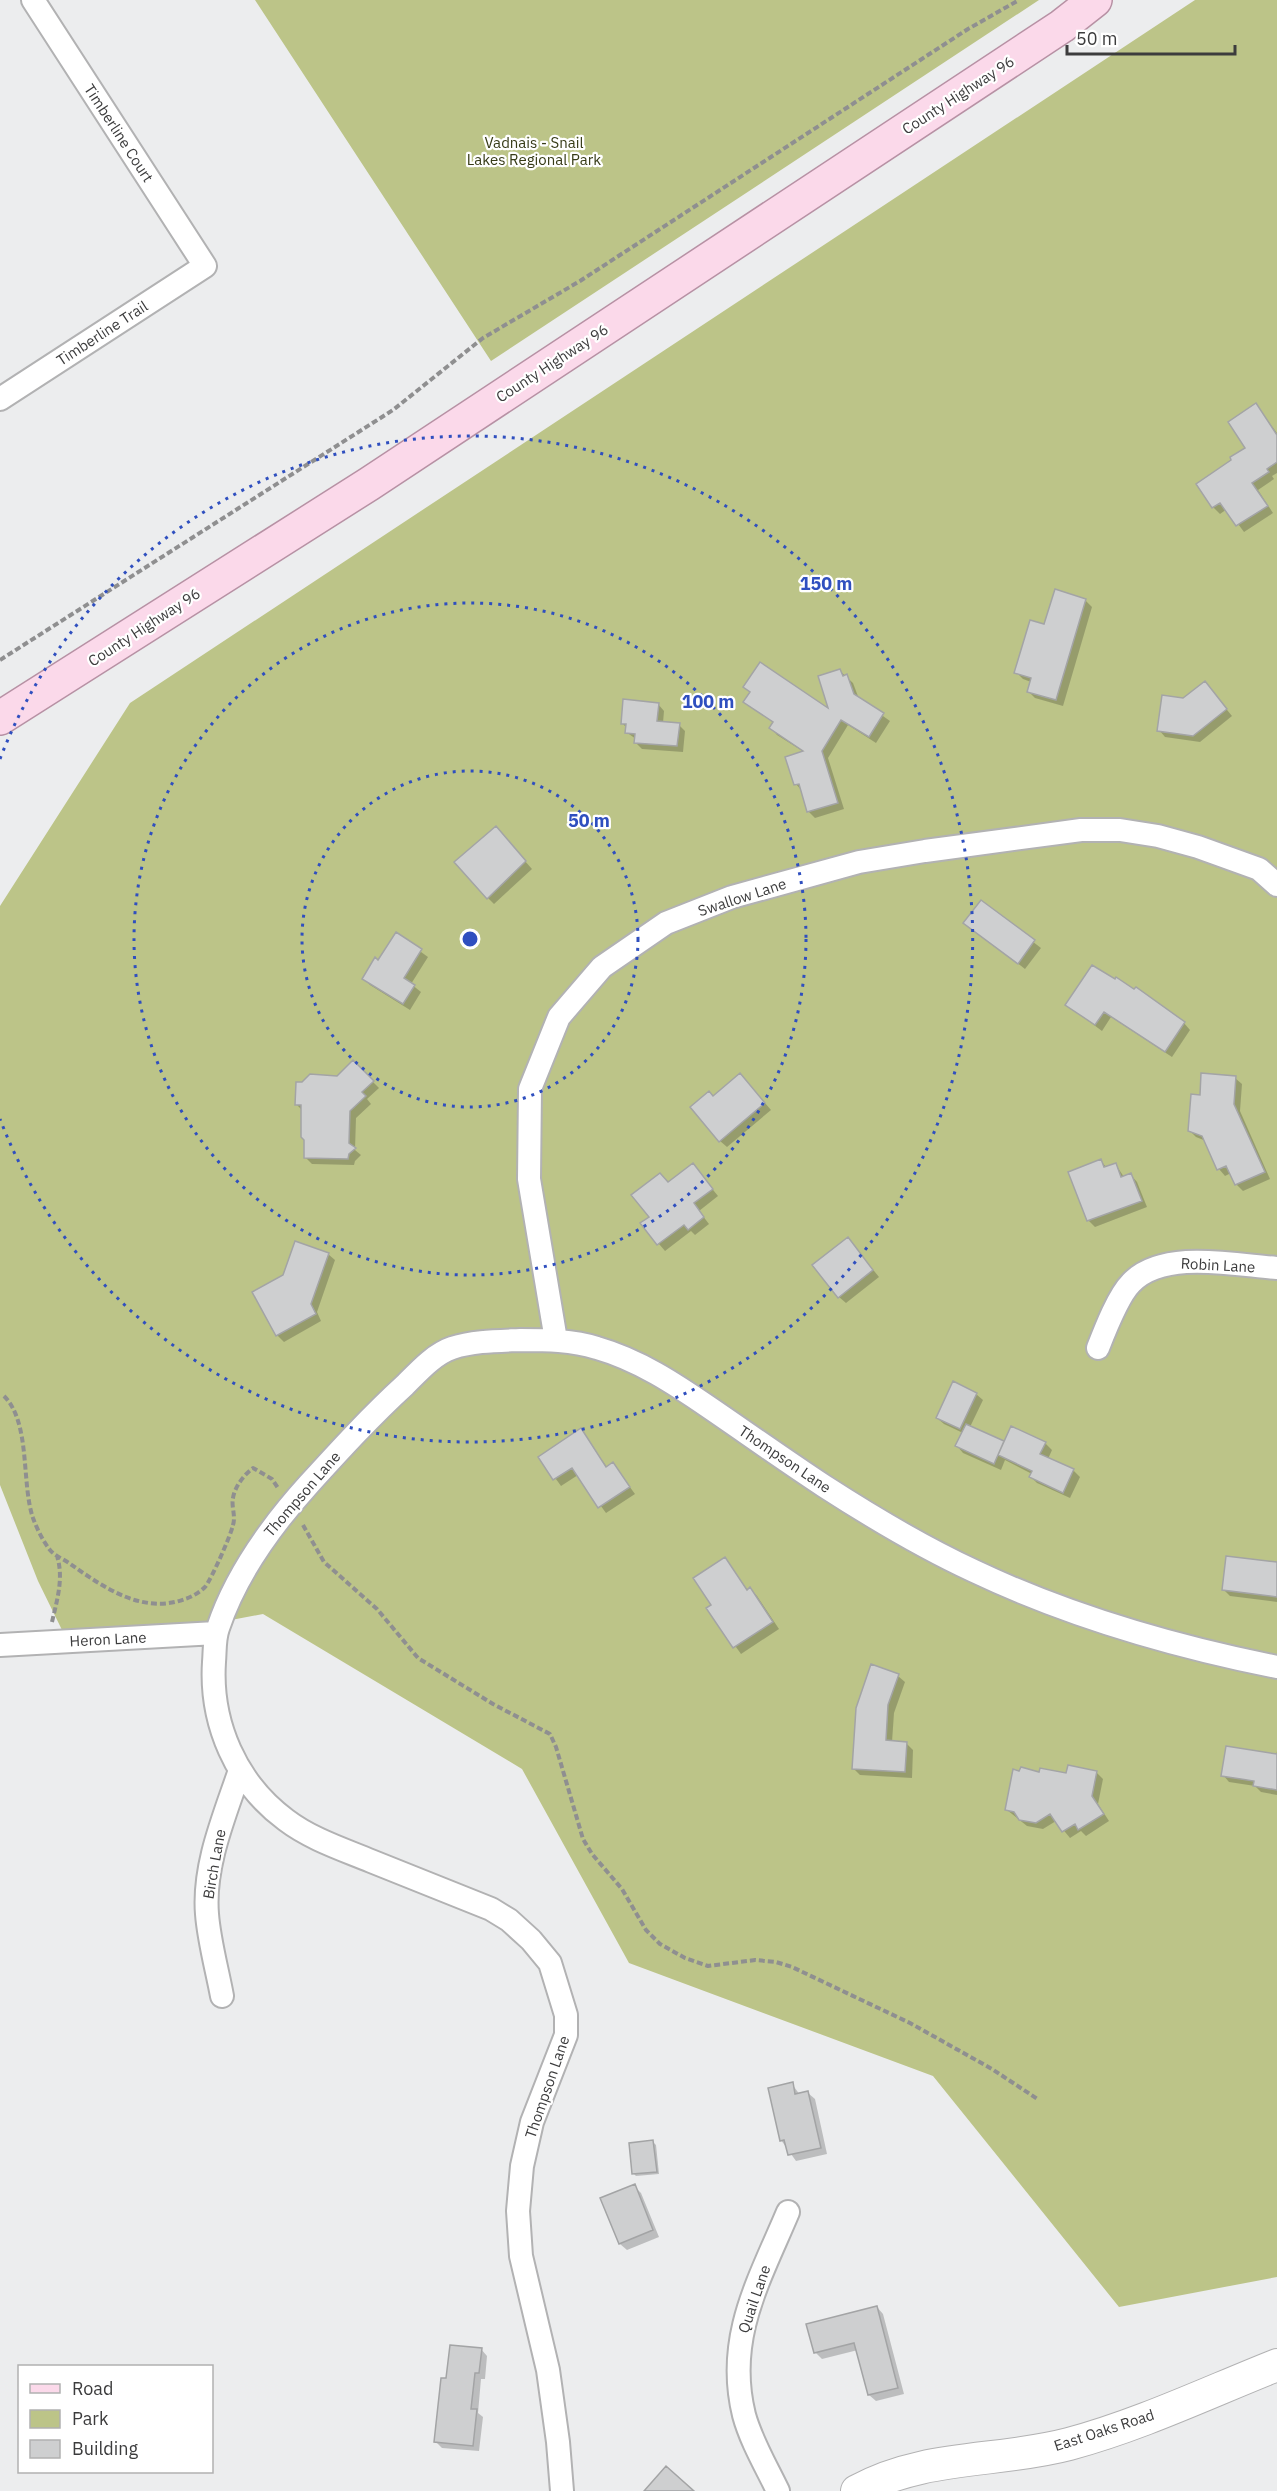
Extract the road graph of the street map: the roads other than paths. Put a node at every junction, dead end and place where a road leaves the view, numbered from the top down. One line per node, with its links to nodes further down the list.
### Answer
1 (33, 0): 3 (street, Timberline Court)
2 (1095, 0): 5 (main road, County Highway 96)
3 (205, 266): 4 (street, Timberline Trail)
4 (0, 399)
5 (1, 719)
6 (1277, 885): 8 (street, Swallow Lane)
7 (1277, 1268): 9 (street, Robin Lane)
8 (556, 1340): 10 (street, Thompson Lane); 12 (street, Thompson Lane)
9 (1098, 1348)
10 (216, 1633): 11 (street, Heron Lane); 13 (street, Thompson Lane)
11 (0, 1645)
12 (1277, 1667)
13 (240, 1770): 14 (street, Birch Lane); 17 (street, Thompson Lane)
14 (222, 1996)
15 (788, 2212): 18 (street, Quail Lane)
16 (1277, 2365): 19 (street, East Oaks Road)
17 (562, 2491)
18 (778, 2491)
19 (857, 2491)

